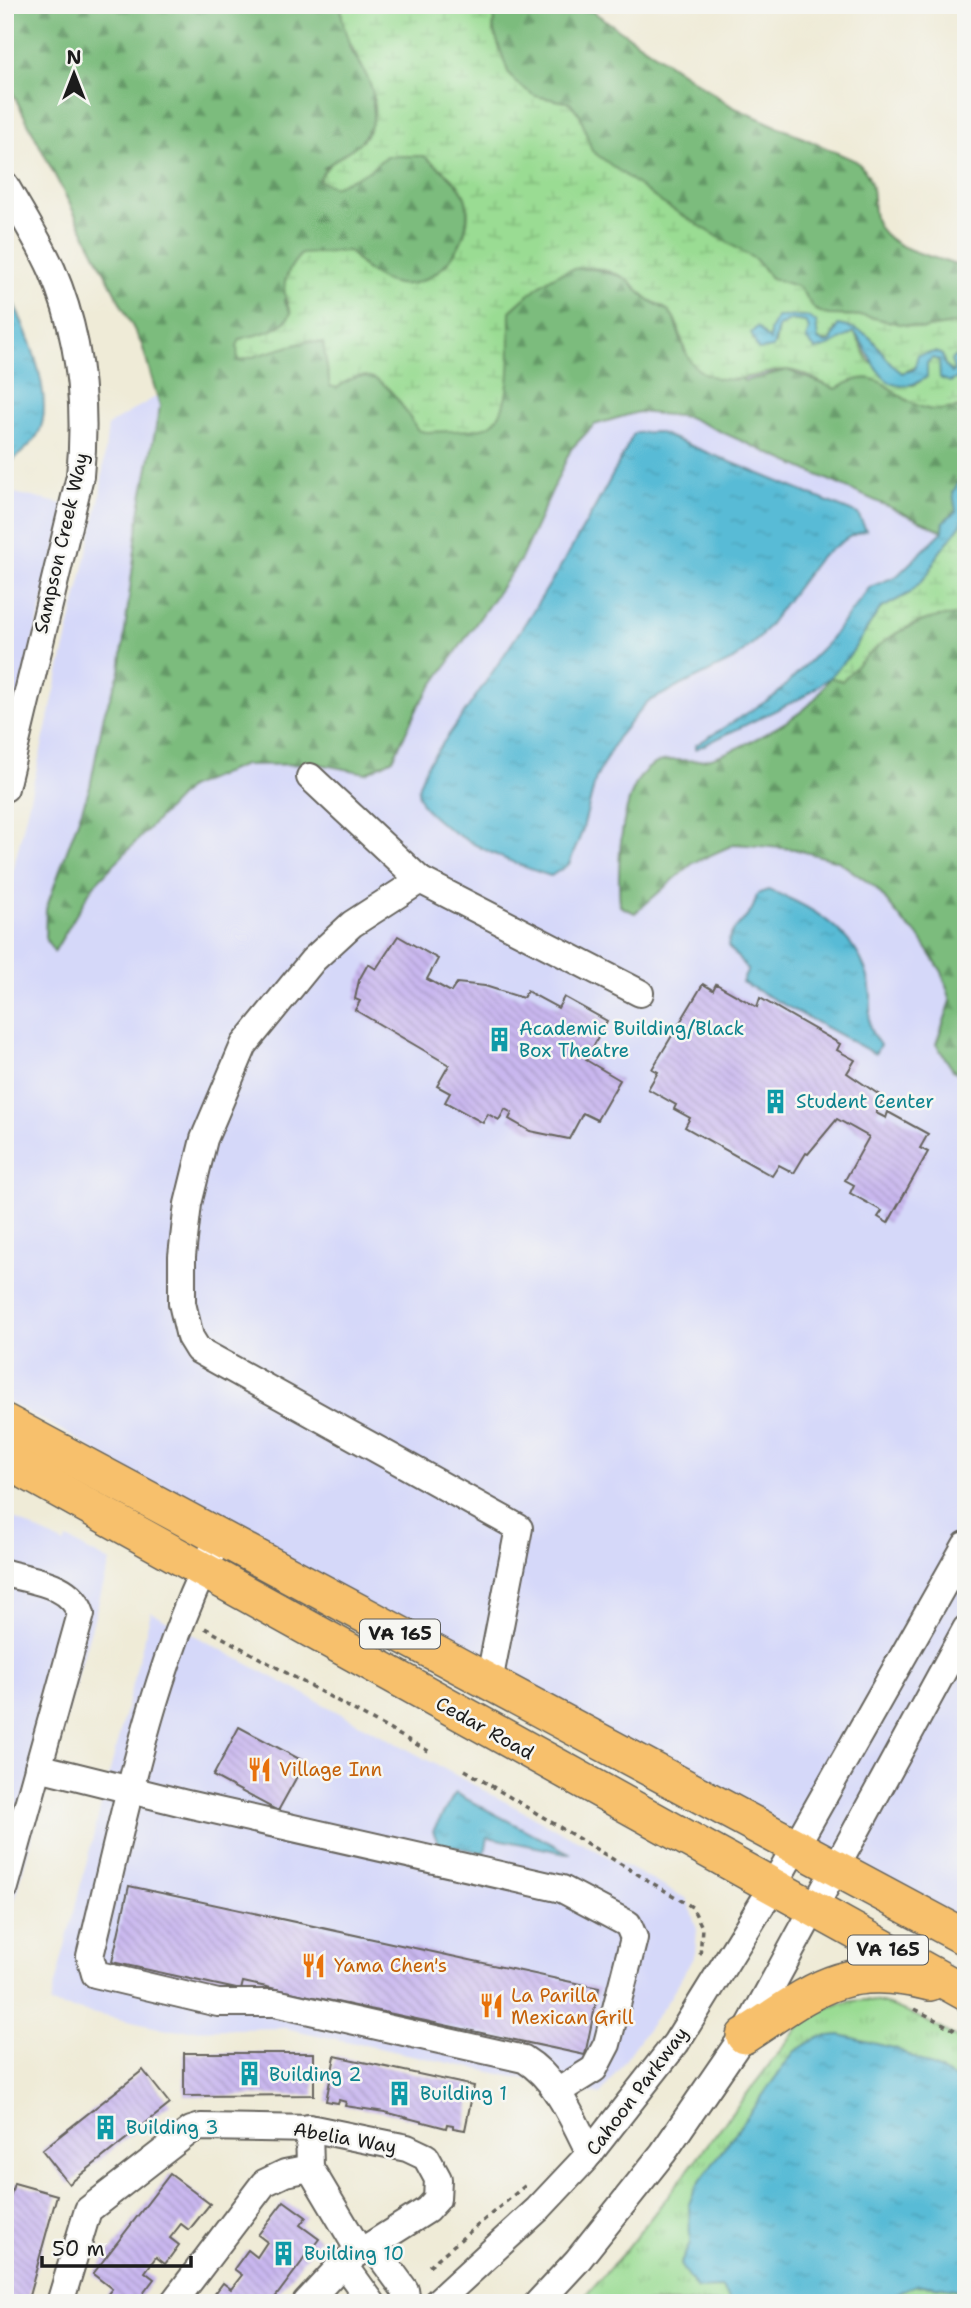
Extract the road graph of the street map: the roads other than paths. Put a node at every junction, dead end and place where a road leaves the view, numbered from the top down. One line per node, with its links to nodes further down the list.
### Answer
1 (5, 185): 3 (street, Sampson Creek Way)
2 (310, 777): 4 (street)
3 (5, 788)
4 (420, 880): 5 (street); 13 (street)
5 (640, 993)
6 (5, 1422): 8 (main road, VA 165)
7 (5, 1460): 10 (main road, Cedar Road / VA 165)
8 (219, 1538): 10 (street); 13 (main road, VA 165)
9 (966, 1545): 16 (street, Cahoon Parkway)
10 (202, 1570): 15 (street); 19 (main road, Cedar Road / VA 165)
11 (5, 1573): 14 (street)
12 (966, 1629): 17 (street)
13 (489, 1682): 16 (main road, VA 165)
14 (38, 1767): 15 (street); 18 (street)
15 (131, 1790): 24 (street); 24 (street)
16 (795, 1846): 17 (main road, VA 165); 19 (street, Cahoon Parkway)
17 (836, 1868): 20 (street); 21 (main road, VA 165)
18 (5, 1887)
19 (772, 1888): 20 (main road, Cedar Road / VA 165); 26 (street, Cahoon Parkway)
20 (813, 1910): 22 (main road, Cedar Road / VA 165); 23 (street)
21 (966, 1938)
22 (964, 1992): 23 (main road)
23 (744, 2036): 35 (street)
24 (557, 2092): 26 (street)
25 (309, 2128): 27 (street); 28 (street, Abelia Way); 29 (street, Abelia Way)
26 (590, 2152): 34 (street, Cahoon Parkway)
27 (310, 2168): 28 (street); 30 (street)
28 (358, 2253): 31 (street, Abelia Way); 32 (street); 33 (street)
29 (60, 2303)
30 (173, 2303)
31 (306, 2303)
32 (372, 2303)
33 (407, 2303)
34 (436, 2303)
35 (538, 2303)

